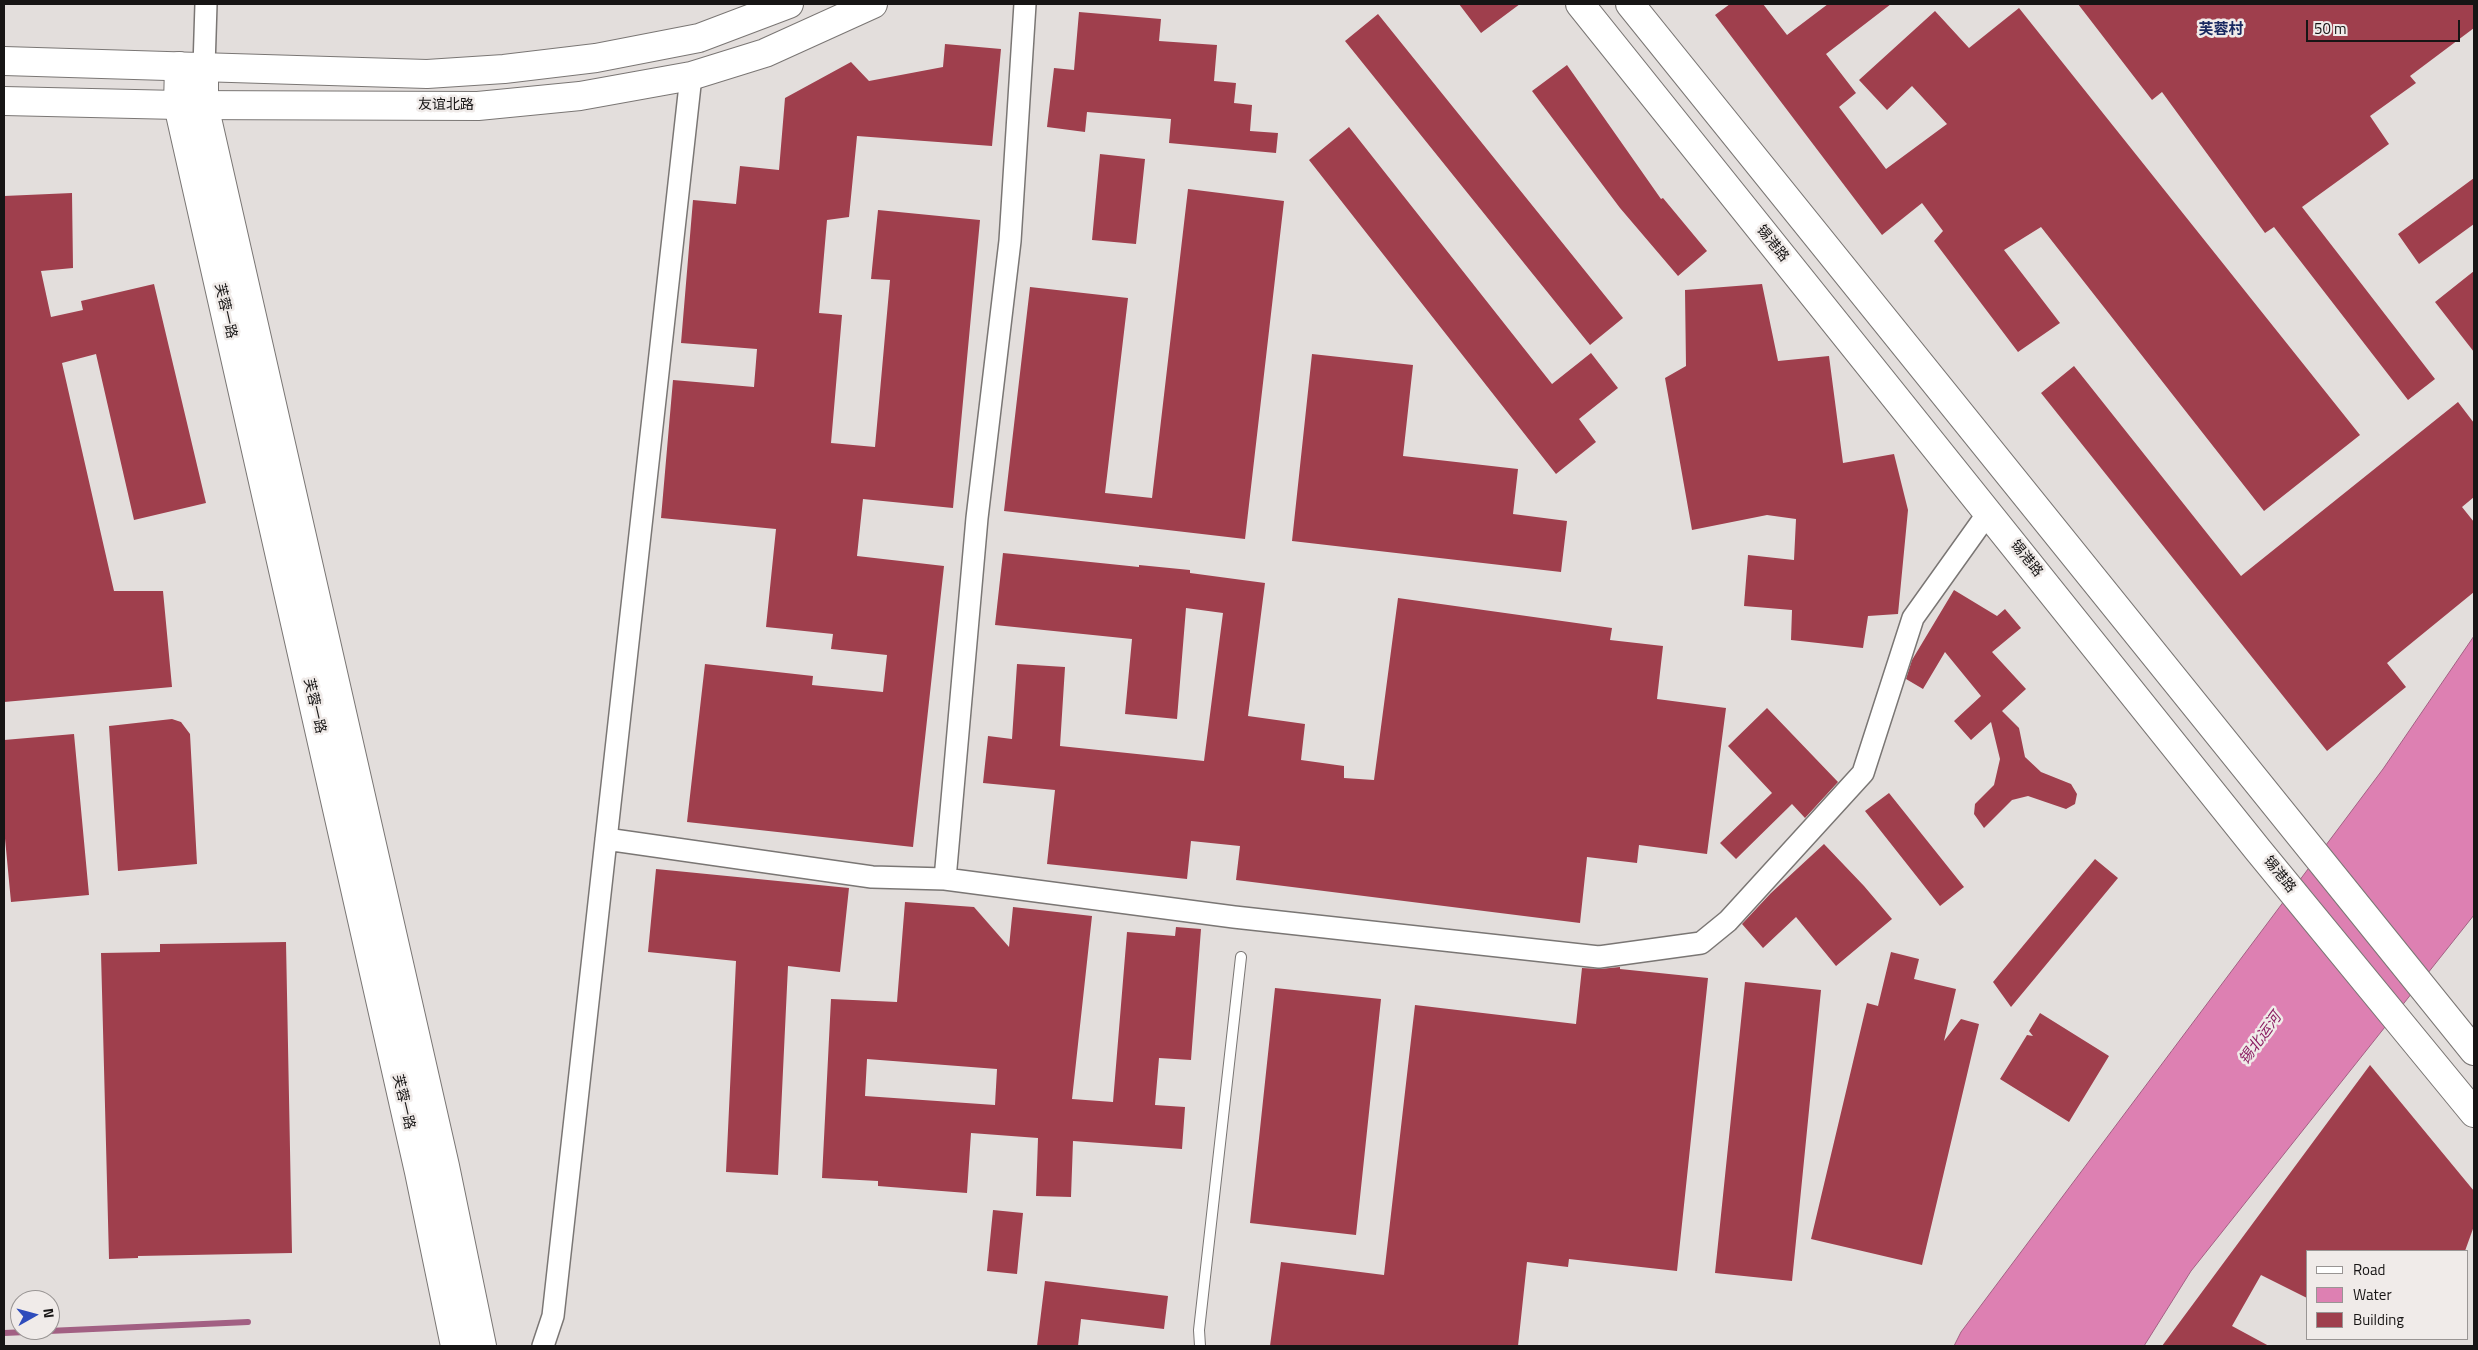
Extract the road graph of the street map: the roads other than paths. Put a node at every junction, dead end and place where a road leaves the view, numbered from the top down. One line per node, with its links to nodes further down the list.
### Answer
1 (206, 4): 8 (street)
2 (789, 4): 8 (main road)
3 (873, 4): 9 (main road, 友谊北路)
4 (1025, 4): 14 (street)
5 (1580, 4): 12 (main road, 锡港路)
6 (1630, 4): 16 (main road)
7 (4, 61): 8 (main road)
8 (192, 67): 11 (main road, 芙蓉一路)
9 (691, 76): 11 (main road, 友谊北路); 13 (street)
10 (4, 102): 11 (main road, 友谊北路)
11 (191, 105): 18 (main road, 芙蓉一路); 19 (main road, 芙蓉一路)
12 (1988, 513): 14 (street); 17 (main road, 锡港路)
13 (606, 839): 14 (street); 20 (street)
14 (945, 879)
15 (1240, 957): 21 (lane)
16 (2474, 1051)
17 (2474, 1113)
18 (455, 1346)
19 (482, 1346)
20 (543, 1346)
21 (1200, 1346)

